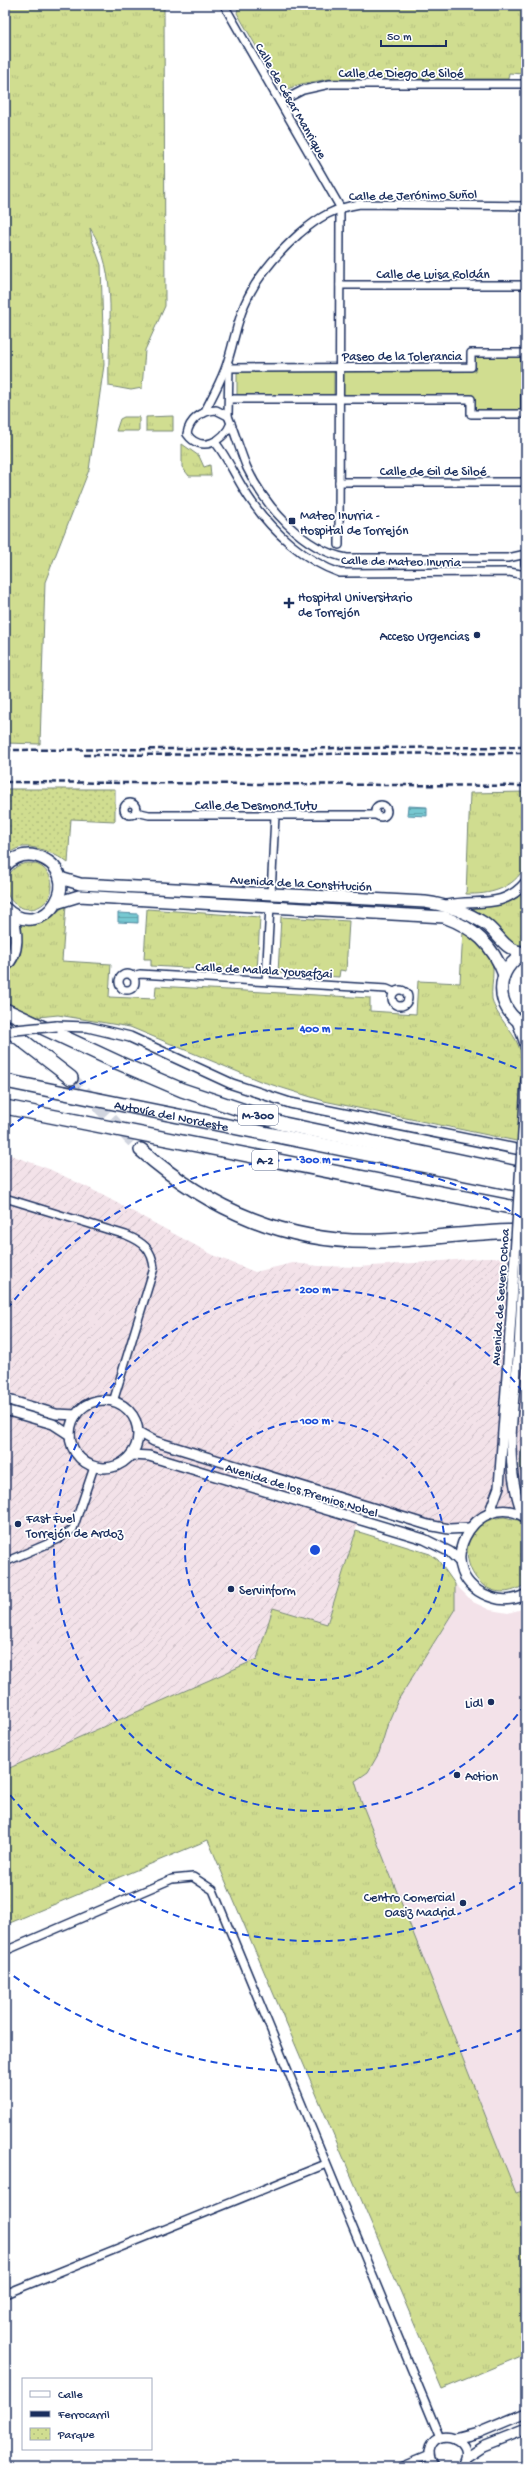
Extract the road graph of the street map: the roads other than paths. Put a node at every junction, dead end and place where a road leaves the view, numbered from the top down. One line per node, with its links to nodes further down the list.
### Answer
1 (224, 5): 3 (street, Calle de César Manrique)
2 (526, 84): 3 (street, Calle de Diego de Siloé)
3 (280, 102): 5 (street, Calle de César Manrique)
4 (526, 206): 5 (street, Calle de Jerónimo Suñol)
5 (340, 207): 6 (street); 8 (street, Calle de Jerónimo Suñol)
6 (340, 285): 7 (street, Calle de Luisa Roldán); 10 (street)
7 (526, 285)
8 (230, 347): 9 (street, Calle de Jerónimo Suñol); 13 (street, Calle de Jerónimo Suñol)
9 (228, 368): 10 (street, Paseo de la Tolerancia); 11 (street, Calle de Jerónimo Suñol)
10 (340, 368): 12 (street); 12 (street, Paseo de la Tolerancia)
11 (229, 399): 12 (street, Paseo de la Tolerancia); 14 (street, Calle de Jerónimo Suñol)
12 (340, 399): 16 (street)
13 (204, 413): 14 (street); 15 (street)
14 (230, 419): 15 (street); 19 (street, Calle de Mateo Inurria)
15 (215, 442): 22 (street, Calle de Mateo Inurria)
16 (339, 482): 17 (street, Calle de Gil de Siloé); 18 (street)
17 (526, 482)
18 (339, 545)
19 (526, 554)
20 (526, 559): 21 (street)
21 (526, 564)
22 (526, 574)
23 (136, 812): 25 (street, Calle de Desmond Tutu)
24 (376, 815): 25 (street, Calle de Desmond Tutu)
25 (275, 816): 29 (street)
26 (5, 866): 27 (main road)
27 (60, 878): 29 (main road, Avenida de la Constitución); 30 (main road)
28 (526, 882): 31 (street)
29 (271, 894): 31 (main road, Avenida de la Constitución)
30 (56, 903): 32 (main road, Avenida de la Constitución); 33 (main road)
31 (447, 905): 34 (main road, Avenida de la Constitución)
32 (270, 906): 36 (main road, Avenida de la Constitución); 38 (street)
33 (8, 911): 35 (main road)
34 (526, 953): 36 (main road)
35 (5, 966)
36 (504, 975): 41 (main road)
37 (132, 976): 38 (street, Calle de Malala Yousafzai)
38 (266, 981): 39 (street, Calle de Malala Yousafzai)
39 (394, 992)
40 (5, 1010): 51 (highway, M-300)
41 (521, 1023): 44 (street)
42 (5, 1027): 45 (highway)
43 (5, 1031): 50 (street, bridge)
44 (526, 1047)
45 (71, 1078)
46 (526, 1080): 57 (street, Avenida de Severo Ochoa, bridge)
47 (5, 1081): 52 (highway, Autovía del Nordeste / A-2)
48 (5, 1107): 54 (highway, Autovía del Nordeste / A-2)
49 (141, 1150): 56 (highway)
50 (526, 1152)
51 (526, 1175)
52 (526, 1186)
53 (5, 1198): 59 (street)
54 (526, 1210)
55 (526, 1221): 57 (street, Avenida de Severo Ochoa, bridge)
56 (526, 1231)
57 (514, 1347): 66 (street, Avenida de Severo Ochoa); 67 (street, Avenida de Severo Ochoa)
58 (5, 1399): 61 (street)
59 (114, 1402): 61 (street); 62 (street)
60 (5, 1410): 63 (street)
61 (76, 1415): 63 (street)
62 (138, 1432): 64 (street); 68 (street, Avenida de los Premios Nobel)
63 (70, 1435): 65 (street)
64 (131, 1455): 65 (street); 70 (street, Avenida de los Premios Nobel)
65 (94, 1467): 69 (street)
66 (489, 1514): 67 (street); 68 (street)
67 (524, 1517)
68 (469, 1528): 70 (street)
69 (5, 1562)
70 (460, 1562): 71 (street)
71 (526, 1594)
72 (5, 1951): 73 (street)
73 (326, 2164): 74 (street); 77 (street)
74 (5, 2294)
75 (526, 2414): 78 (street)
76 (526, 2428): 80 (street)
77 (440, 2438): 78 (street); 79 (street)
78 (455, 2439): 80 (street)
79 (429, 2455): 81 (street); 82 (street)
80 (466, 2457): 83 (street)
81 (400, 2467)
82 (434, 2467)
83 (461, 2467)

